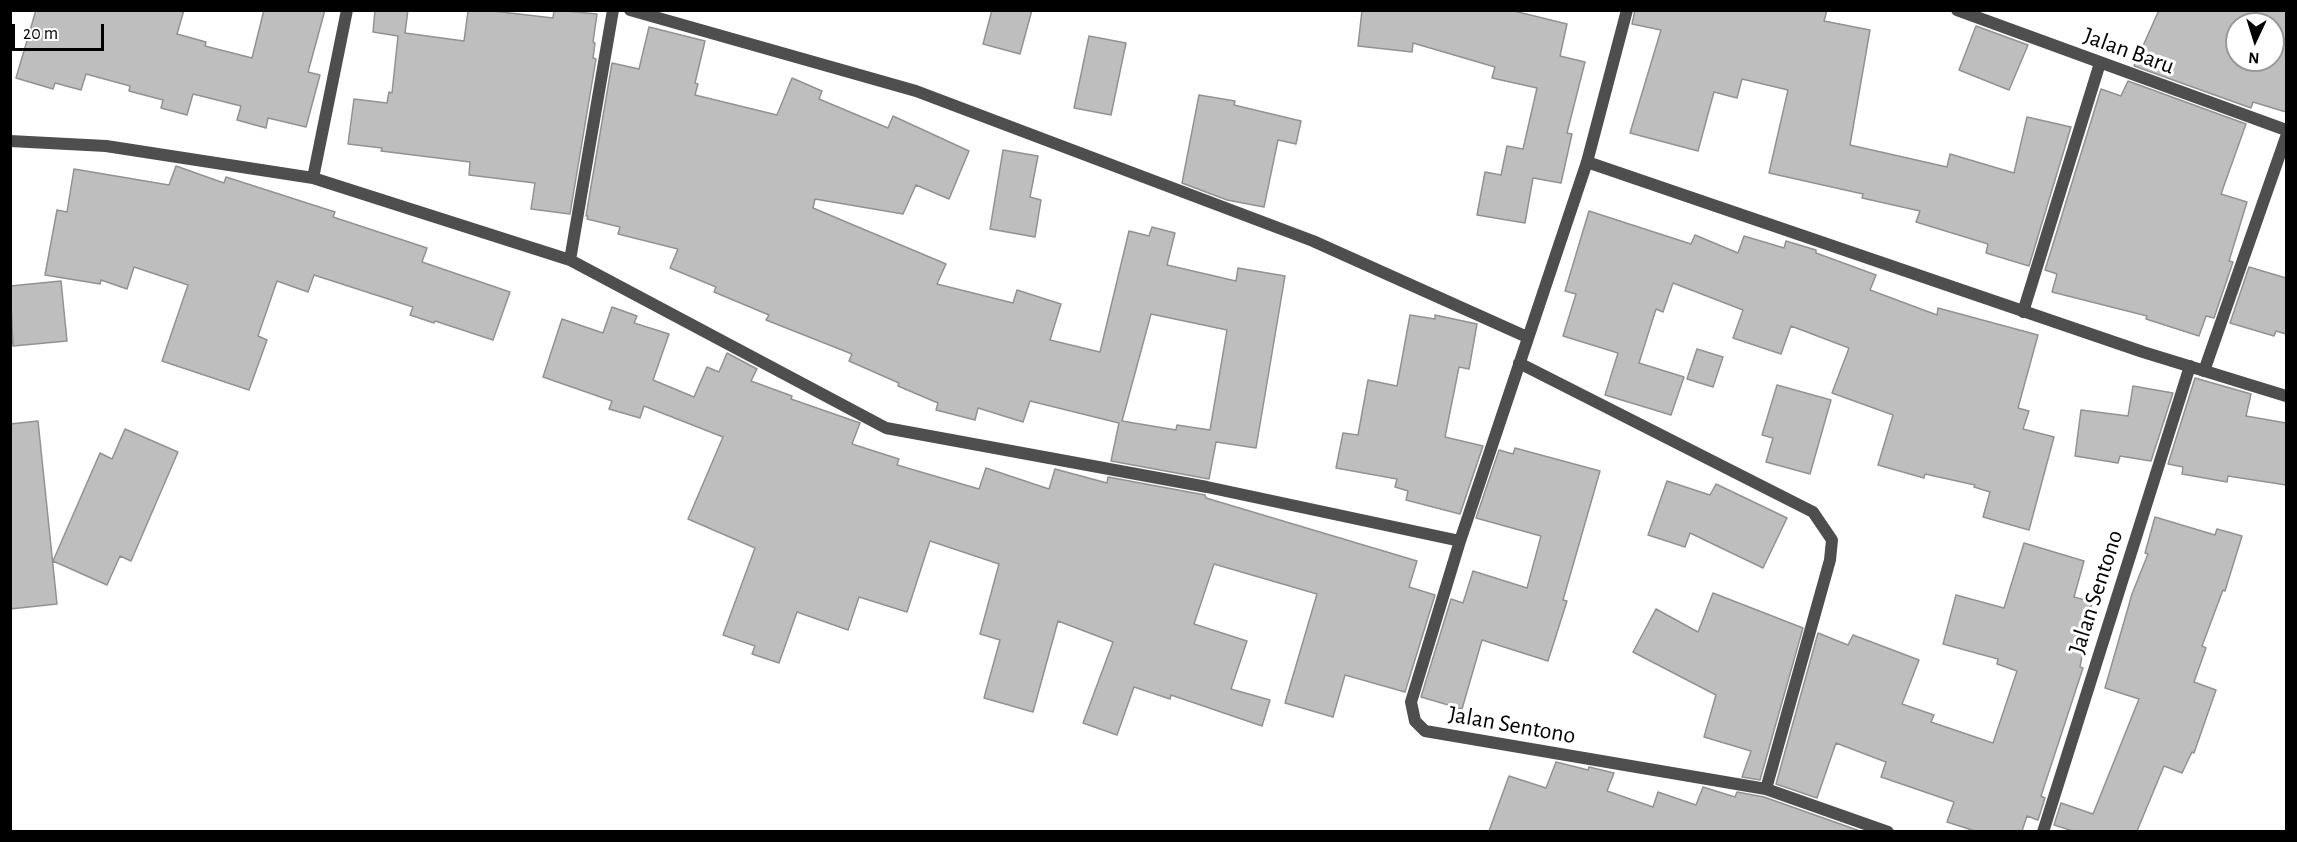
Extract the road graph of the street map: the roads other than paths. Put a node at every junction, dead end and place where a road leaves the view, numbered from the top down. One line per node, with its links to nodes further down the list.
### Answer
1 (347, 10): 11 (street)
2 (613, 10): 12 (street)
3 (630, 10): 14 (street)
4 (1627, 10): 10 (street, Jalan Sentono)
5 (1957, 10): 6 (street, Jalan Baru)
6 (2100, 63): 7 (street, Jalan Baru); 13 (street)
7 (2286, 130)
8 (2286, 137): 17 (street)
9 (10, 141): 11 (street)
10 (1587, 162): 13 (street); 14 (street, Jalan Sentono)
11 (313, 178): 12 (street)
12 (570, 260): 19 (street)
13 (2023, 312): 16 (street)
14 (1527, 337): 15 (street, Jalan Sentono)
15 (1519, 363): 19 (street, Jalan Sentono); 20 (street)
16 (2190, 366): 17 (street); 22 (street, Jalan Sentono)
17 (2204, 371): 18 (street)
18 (2286, 396)
19 (1460, 541): 20 (street, Jalan Sentono)
20 (1766, 789): 21 (street, Jalan Sentono)
21 (1888, 831)
22 (2043, 831)

